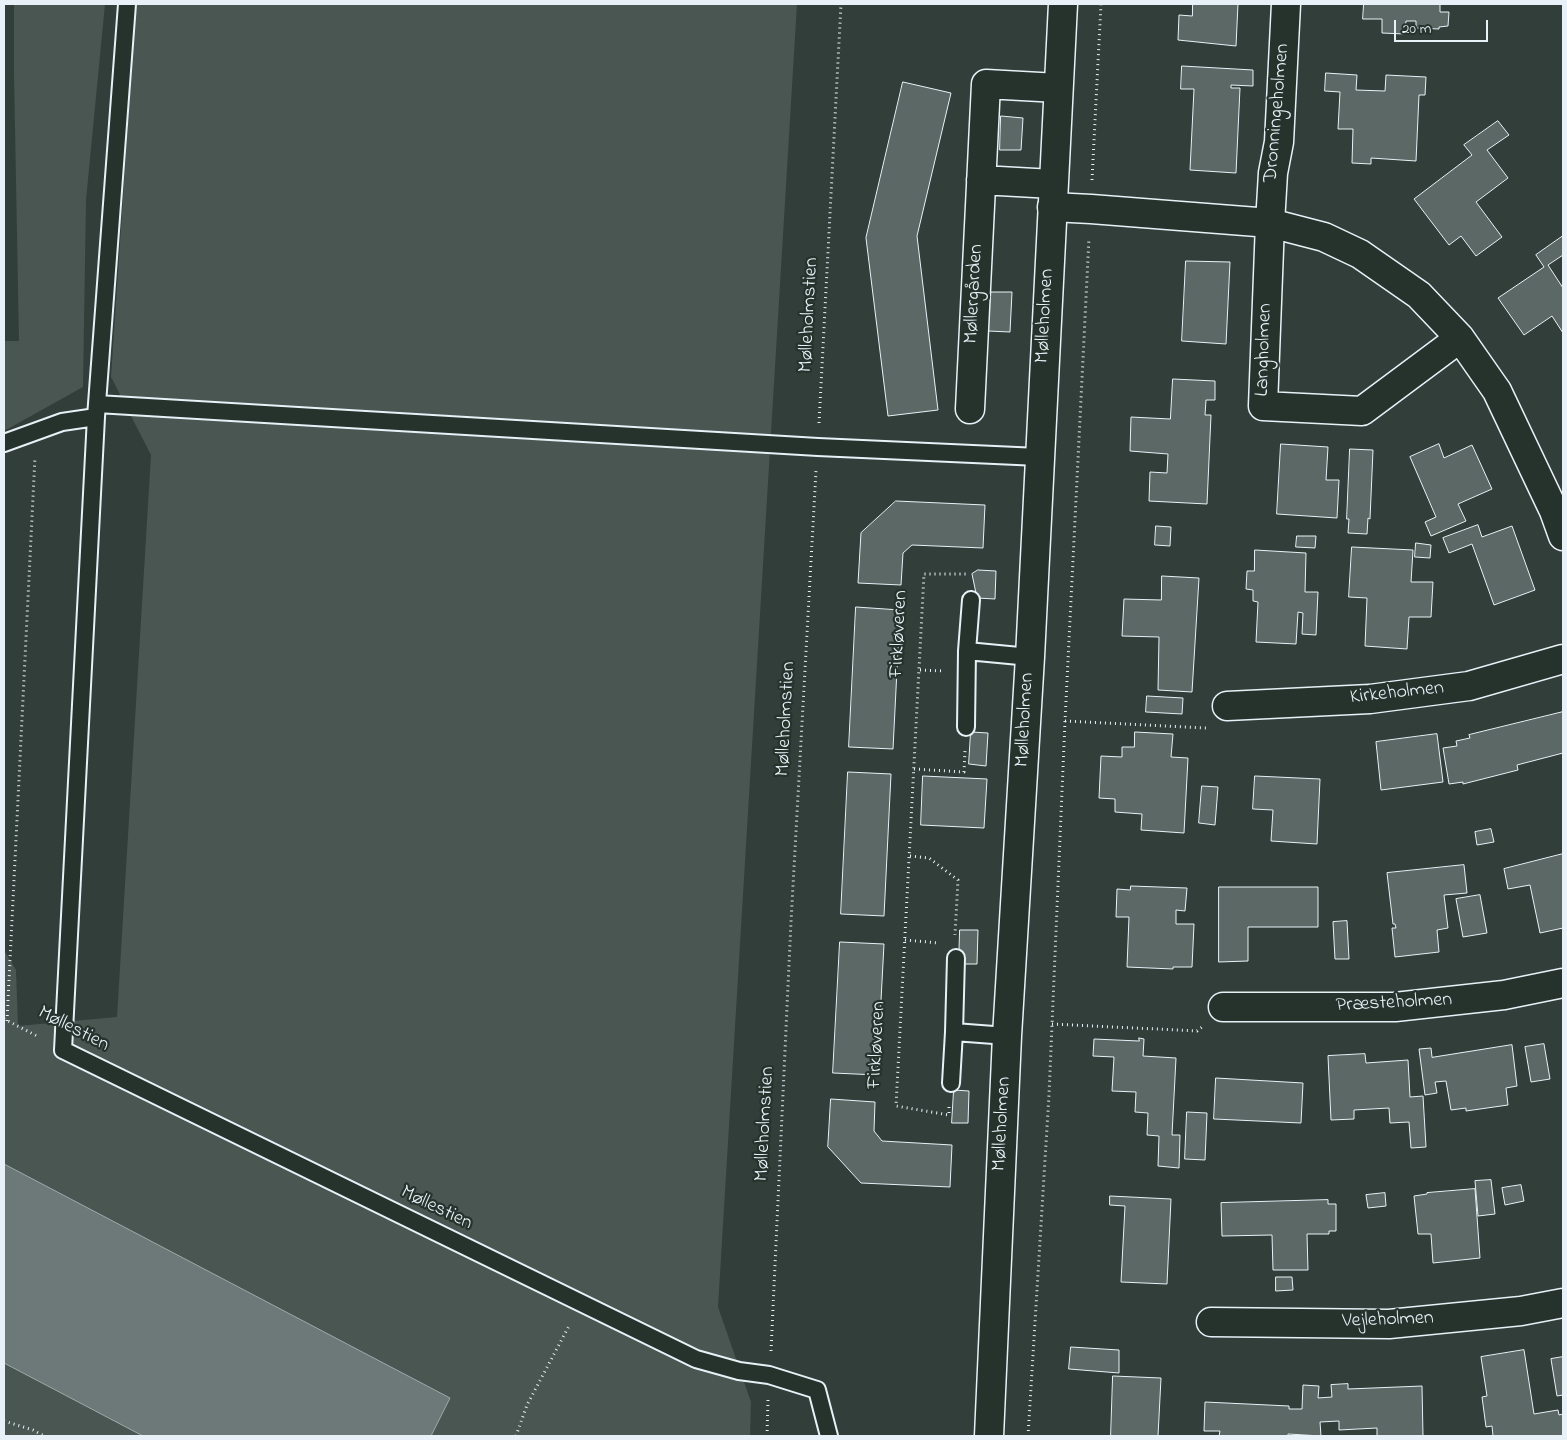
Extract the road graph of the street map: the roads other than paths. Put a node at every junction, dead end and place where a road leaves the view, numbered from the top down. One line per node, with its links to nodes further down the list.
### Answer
1 (127, 4): 10 (lane)
2 (1063, 4): 4 (street, Mølleholmen)
3 (1286, 4): 7 (street, Dronningeholmen)
4 (1058, 88): 5 (street, Møllergården); 6 (street, Mølleholmen)
5 (981, 180): 6 (street); 9 (street, Møllergården)
6 (1052, 196): 7 (street); 12 (street, Mølleholmen)
7 (1270, 223): 8 (street); 8 (street, Langholmen)
8 (1460, 338): 13 (street)
9 (970, 409)
10 (97, 411): 11 (lane); 12 (lane); 28 (lane, Møllestien)
11 (4, 443)
12 (1039, 457): 16 (street, Mølleholmen)
13 (1563, 536)
14 (971, 600): 15 (lane)
15 (967, 651): 16 (lane); 19 (lane)
16 (1030, 657): 24 (street, Mølleholmen)
17 (1563, 659): 18 (street, Kirkeholmen)
18 (1227, 706)
19 (966, 727)
20 (955, 951): 23 (lane)
21 (1563, 983): 22 (street, Præsteholmen)
22 (1223, 1007)
23 (954, 1032): 24 (lane); 25 (lane)
24 (1007, 1036): 29 (street, Mølleholmen)
25 (951, 1083)
26 (1563, 1303): 27 (street, Vejleholmen)
27 (1211, 1322)
28 (829, 1436)
29 (989, 1436)

